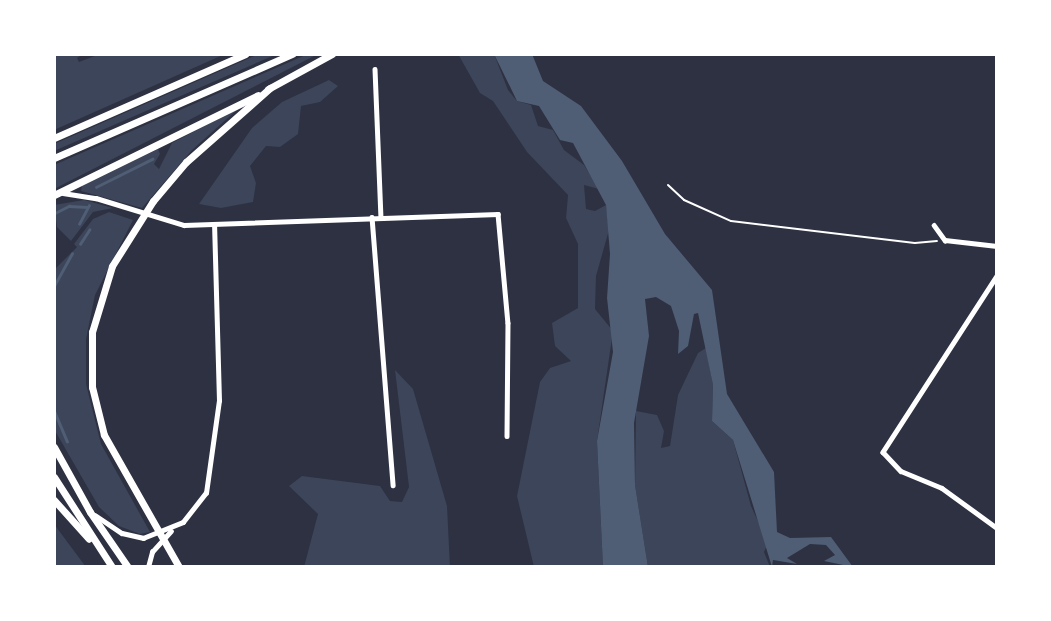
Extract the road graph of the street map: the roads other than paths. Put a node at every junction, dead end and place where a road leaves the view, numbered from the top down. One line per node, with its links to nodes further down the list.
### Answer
1 (245, 54): 6 (highway)
2 (292, 54): 7 (highway)
3 (332, 54): 5 (highway)
4 (375, 69): 10 (street)
5 (270, 88): 8 (highway); 26 (highway)
6 (54, 138)
7 (54, 158)
8 (56, 194): 11 (street)
9 (373, 217): 10 (street); 11 (street); 18 (street)
10 (381, 217): 15 (street)
11 (214, 225): 21 (street)
12 (934, 225): 13 (street)
13 (997, 246)
14 (997, 276): 22 (street)
15 (507, 436)
16 (54, 447): 20 (highway)
17 (54, 477): 23 (highway)
18 (393, 485)
19 (54, 500): 23 (highway)
20 (90, 512): 21 (street); 24 (highway)
21 (174, 528): 25 (street)
22 (997, 528)
23 (112, 566)
24 (128, 567)
25 (148, 567)
26 (179, 567)

